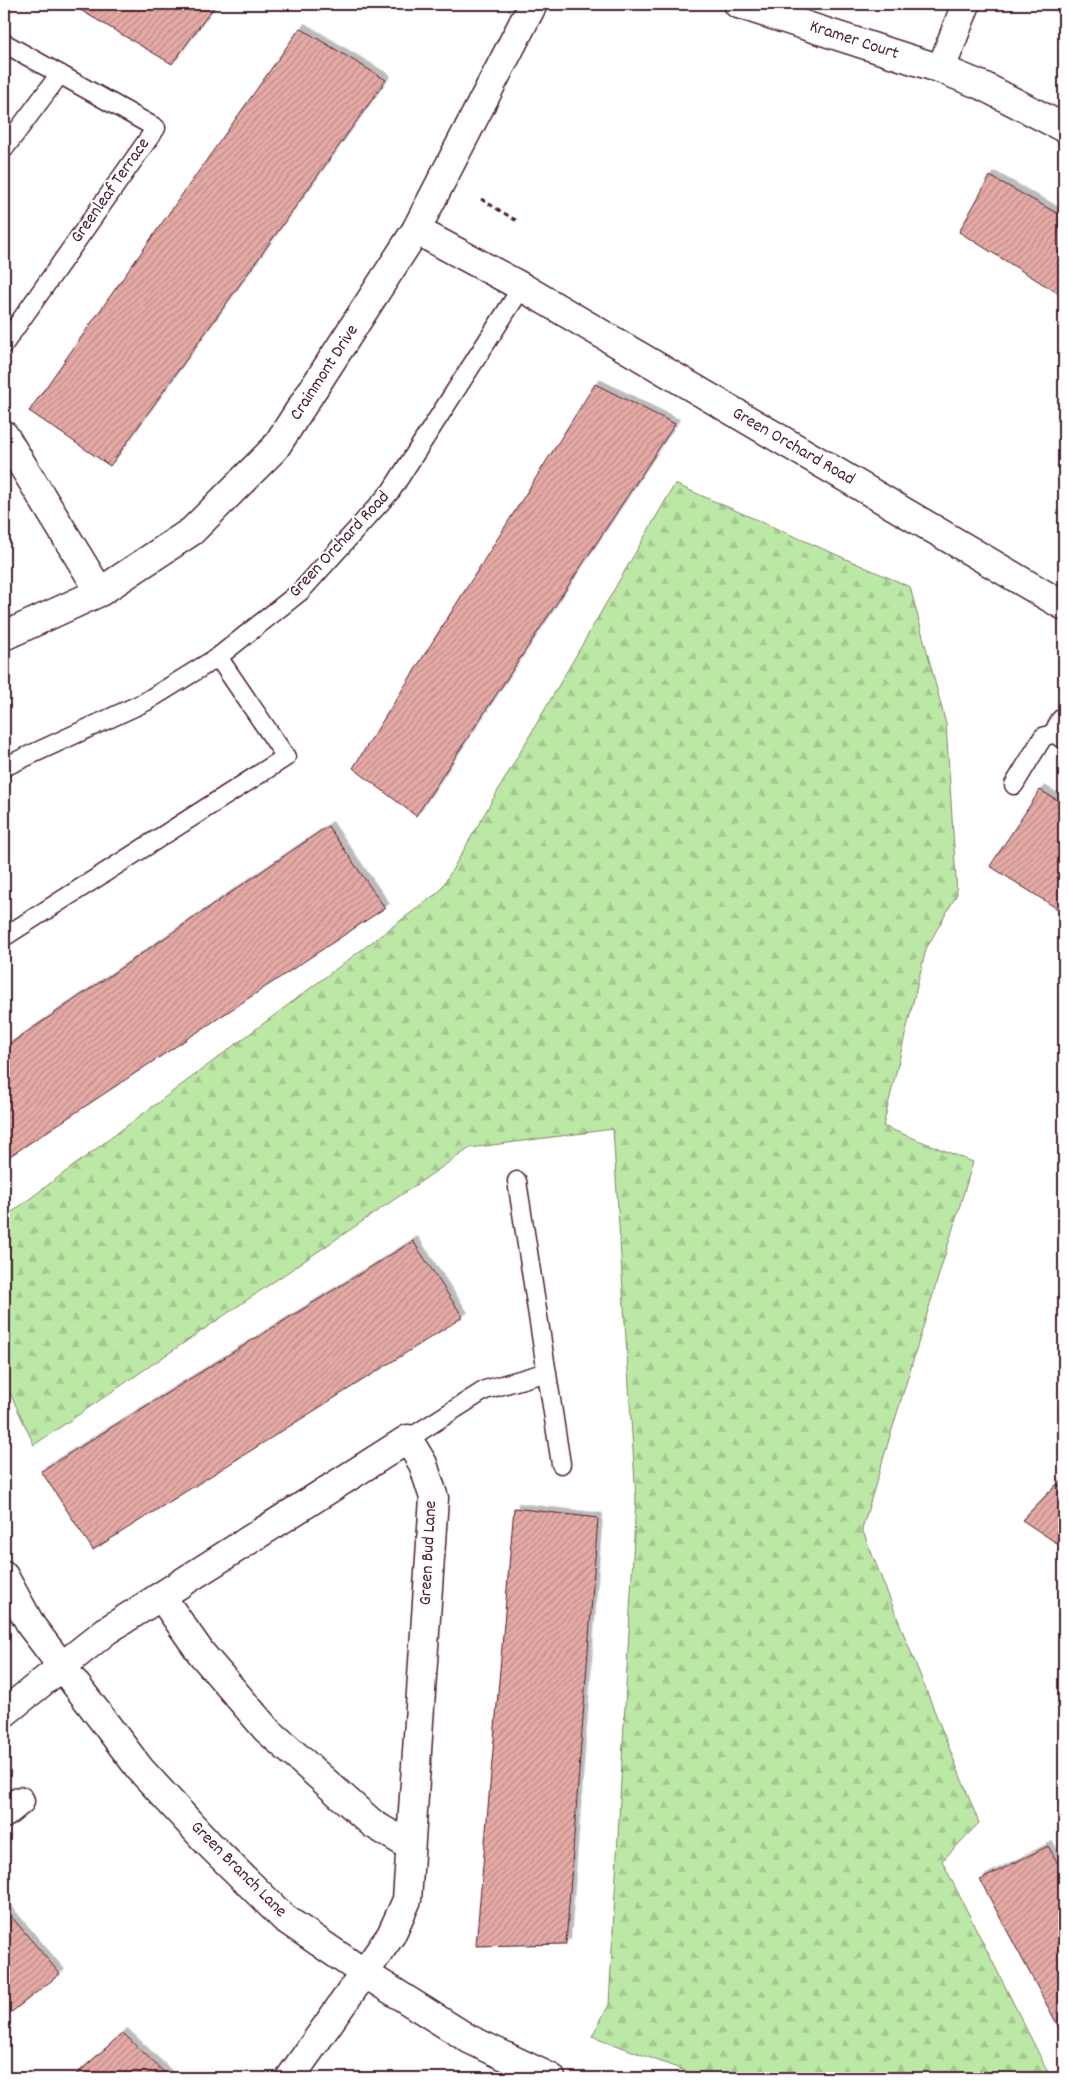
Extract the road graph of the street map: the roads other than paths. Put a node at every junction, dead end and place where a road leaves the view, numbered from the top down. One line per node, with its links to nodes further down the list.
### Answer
1 (533, 4): 9 (street, Crainmont Drive)
2 (738, 4): 5 (street, Kramer Court)
3 (966, 4): 5 (street)
4 (4, 43): 6 (lane, Greenleaf Terrace)
5 (941, 69): 7 (street, Kramer Court)
6 (60, 74): 8 (lane); 11 (lane, Greenleaf Terrace)
7 (1064, 128)
8 (4, 149)
9 (416, 230): 10 (street, Green Orchard Road); 13 (street, Crainmont Drive)
10 (522, 287): 14 (street, Green Orchard Road); 16 (lane, Green Orchard Road)
11 (4, 344)
12 (4, 435): 13 (street)
13 (100, 592): 15 (street, Crainmont Drive)
14 (1064, 606)
15 (4, 636)
16 (218, 657): 18 (lane, Green Orchard Road); 20 (lane)
17 (1063, 730): 19 (lane)
18 (4, 767)
19 (1014, 785)
20 (4, 937)
21 (517, 1181): 22 (lane)
22 (547, 1372): 23 (lane); 24 (lane)
23 (408, 1439): 26 (street); 29 (street, Green Bud Lane)
24 (561, 1464)
25 (4, 1576): 27 (street, Green Branch Lane)
26 (161, 1596): 27 (street); 29 (street)
27 (61, 1666): 28 (street); 30 (street, Green Branch Lane)
28 (4, 1713)
29 (410, 1846): 30 (street, Green Bud Lane)
30 (364, 1973): 31 (street, Green Bud Lane); 32 (street, Green Branch Lane)
31 (300, 2075)
32 (551, 2078)

